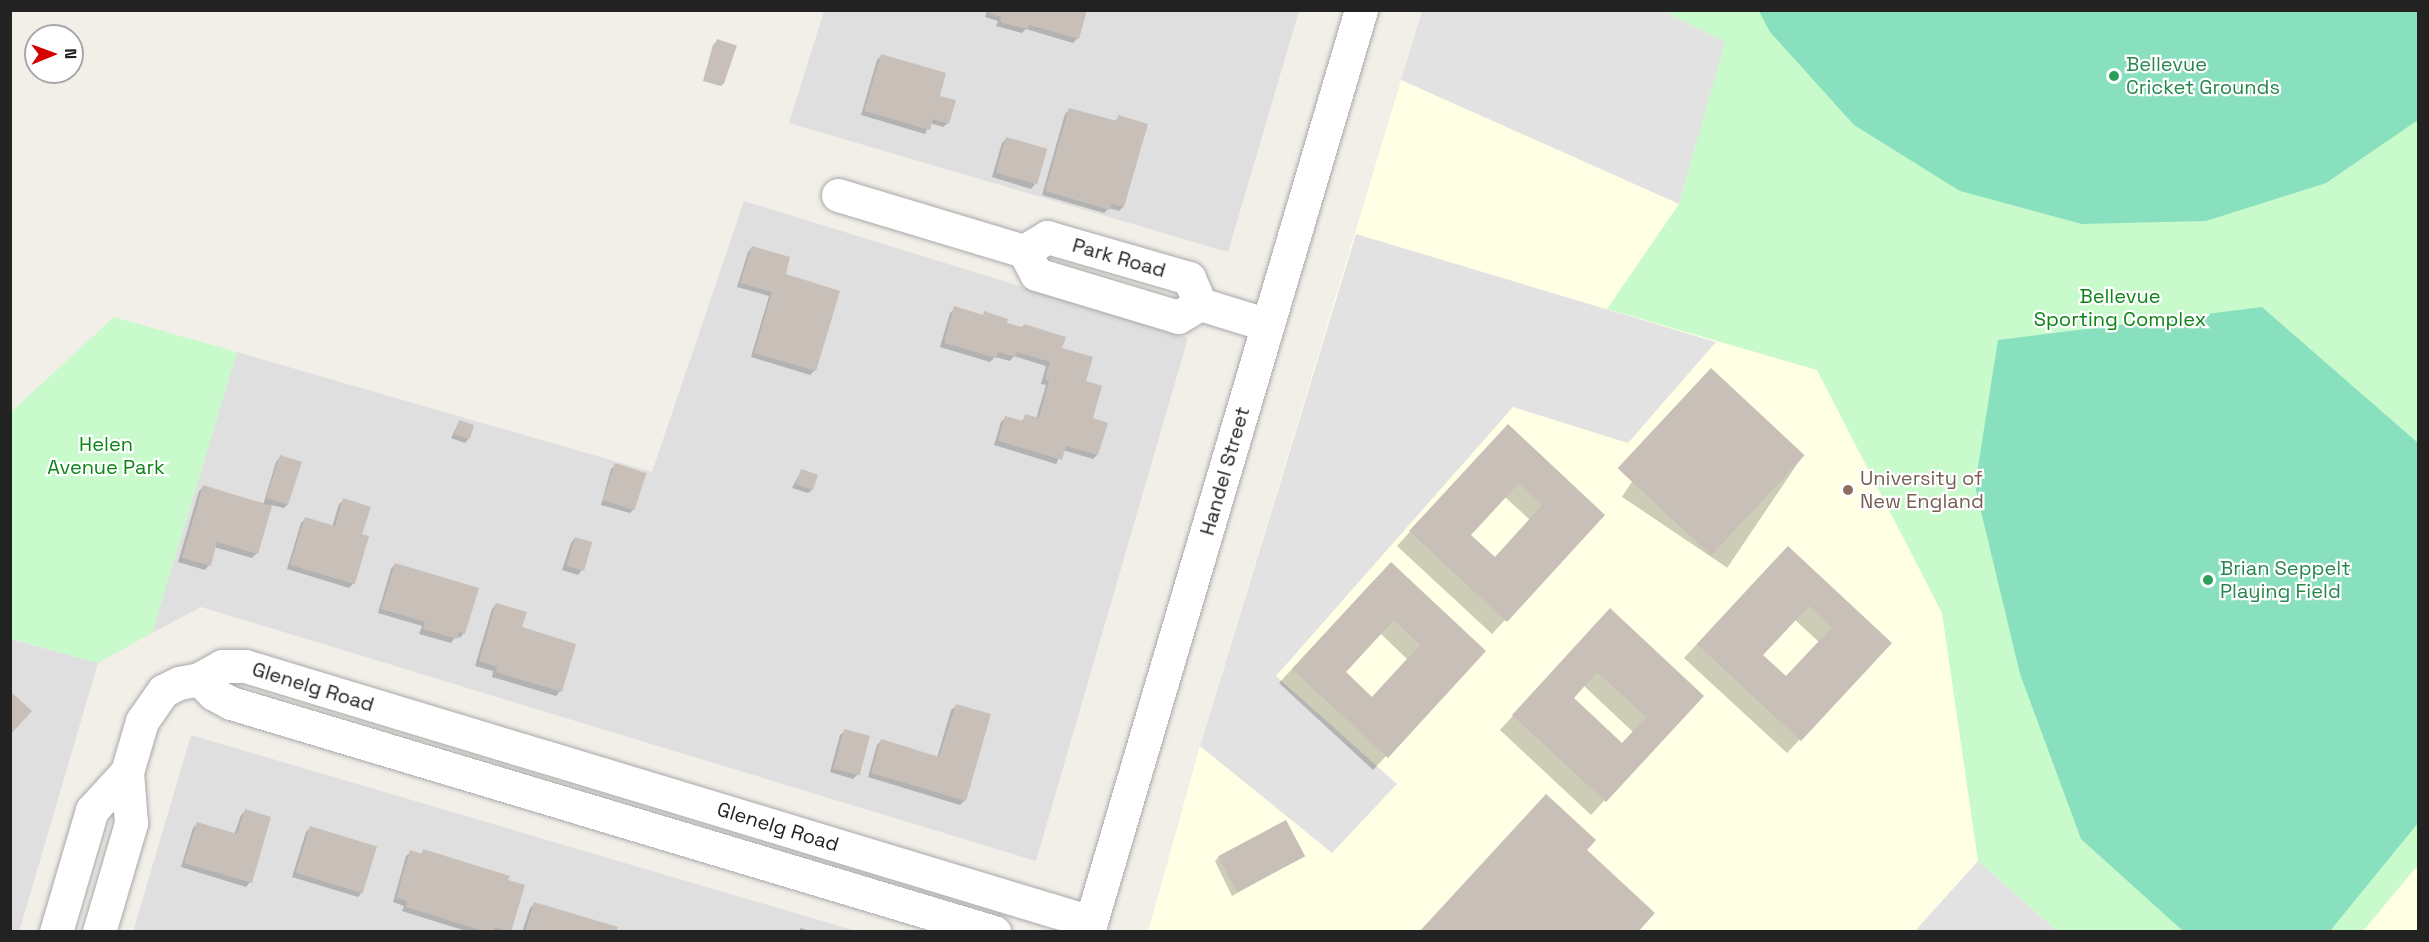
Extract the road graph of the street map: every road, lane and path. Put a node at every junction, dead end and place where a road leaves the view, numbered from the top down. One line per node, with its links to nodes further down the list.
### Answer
1 (1361, 10): 3 (street, Handel Street)
2 (838, 195): 3 (street, Park Road)
3 (1268, 325): 6 (street, Handel Street)
4 (199, 679): 5 (street); 6 (street, Glenelg Road); 9 (street, Glenelg Road)
5 (127, 772): 7 (street); 8 (street)
6 (1090, 927)
7 (56, 932)
8 (99, 932)
9 (994, 932)

